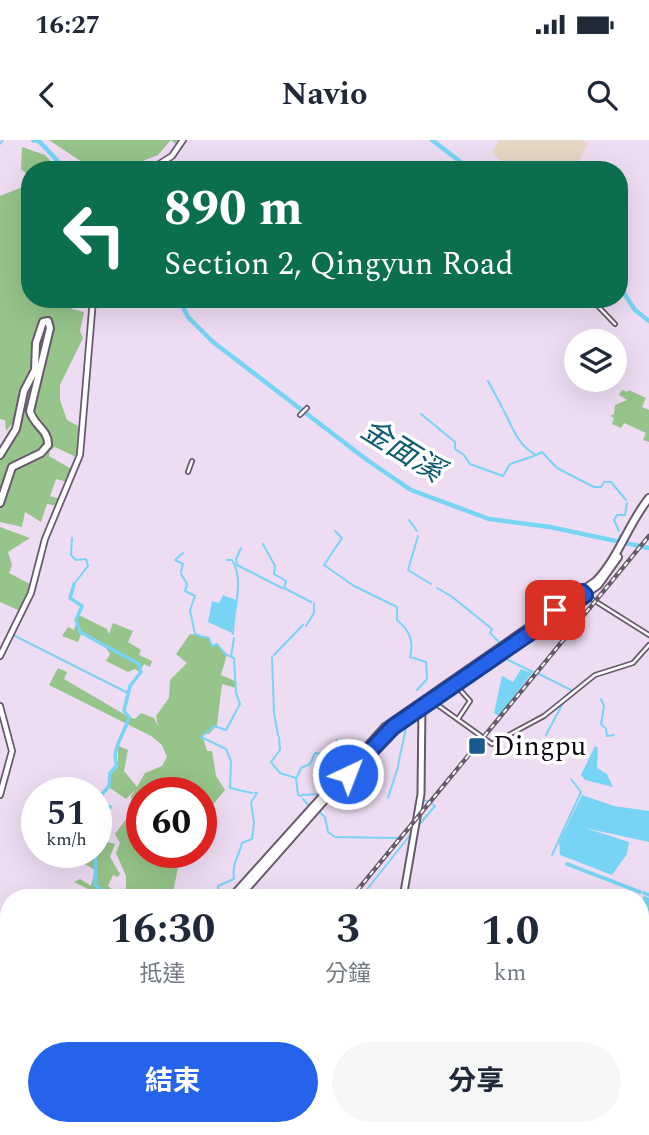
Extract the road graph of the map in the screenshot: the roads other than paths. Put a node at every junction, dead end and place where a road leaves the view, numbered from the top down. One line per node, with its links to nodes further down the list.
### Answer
1 (183, 140): 2 (street)
2 (164, 161)
3 (92, 308): 18 (street)
4 (600, 308): 5 (street)
5 (615, 324)
6 (307, 408): 7 (street)
7 (300, 415)
8 (0, 455): 12 (main road)
9 (192, 461): 10 (street)
10 (188, 472)
11 (649, 498): 14 (main road)
12 (0, 503)
13 (649, 504): 14 (main road)
14 (627, 535): 15 (main road)
15 (584, 593): 16 (street); 19 (main road); 20 (main road)
16 (649, 635)
17 (649, 645): 22 (street)
18 (0, 656)
19 (455, 684): 20 (main road); 22 (street)
20 (425, 701): 22 (street); 24 (main road); 25 (main road); 29 (main road)
21 (0, 706): 26 (street)
22 (458, 719)
23 (353, 743): 24 (street)
24 (363, 751): 25 (main road)
25 (347, 774): 27 (main road); 28 (main road)
26 (0, 795)
27 (239, 889)
28 (246, 889)
29 (405, 889)

